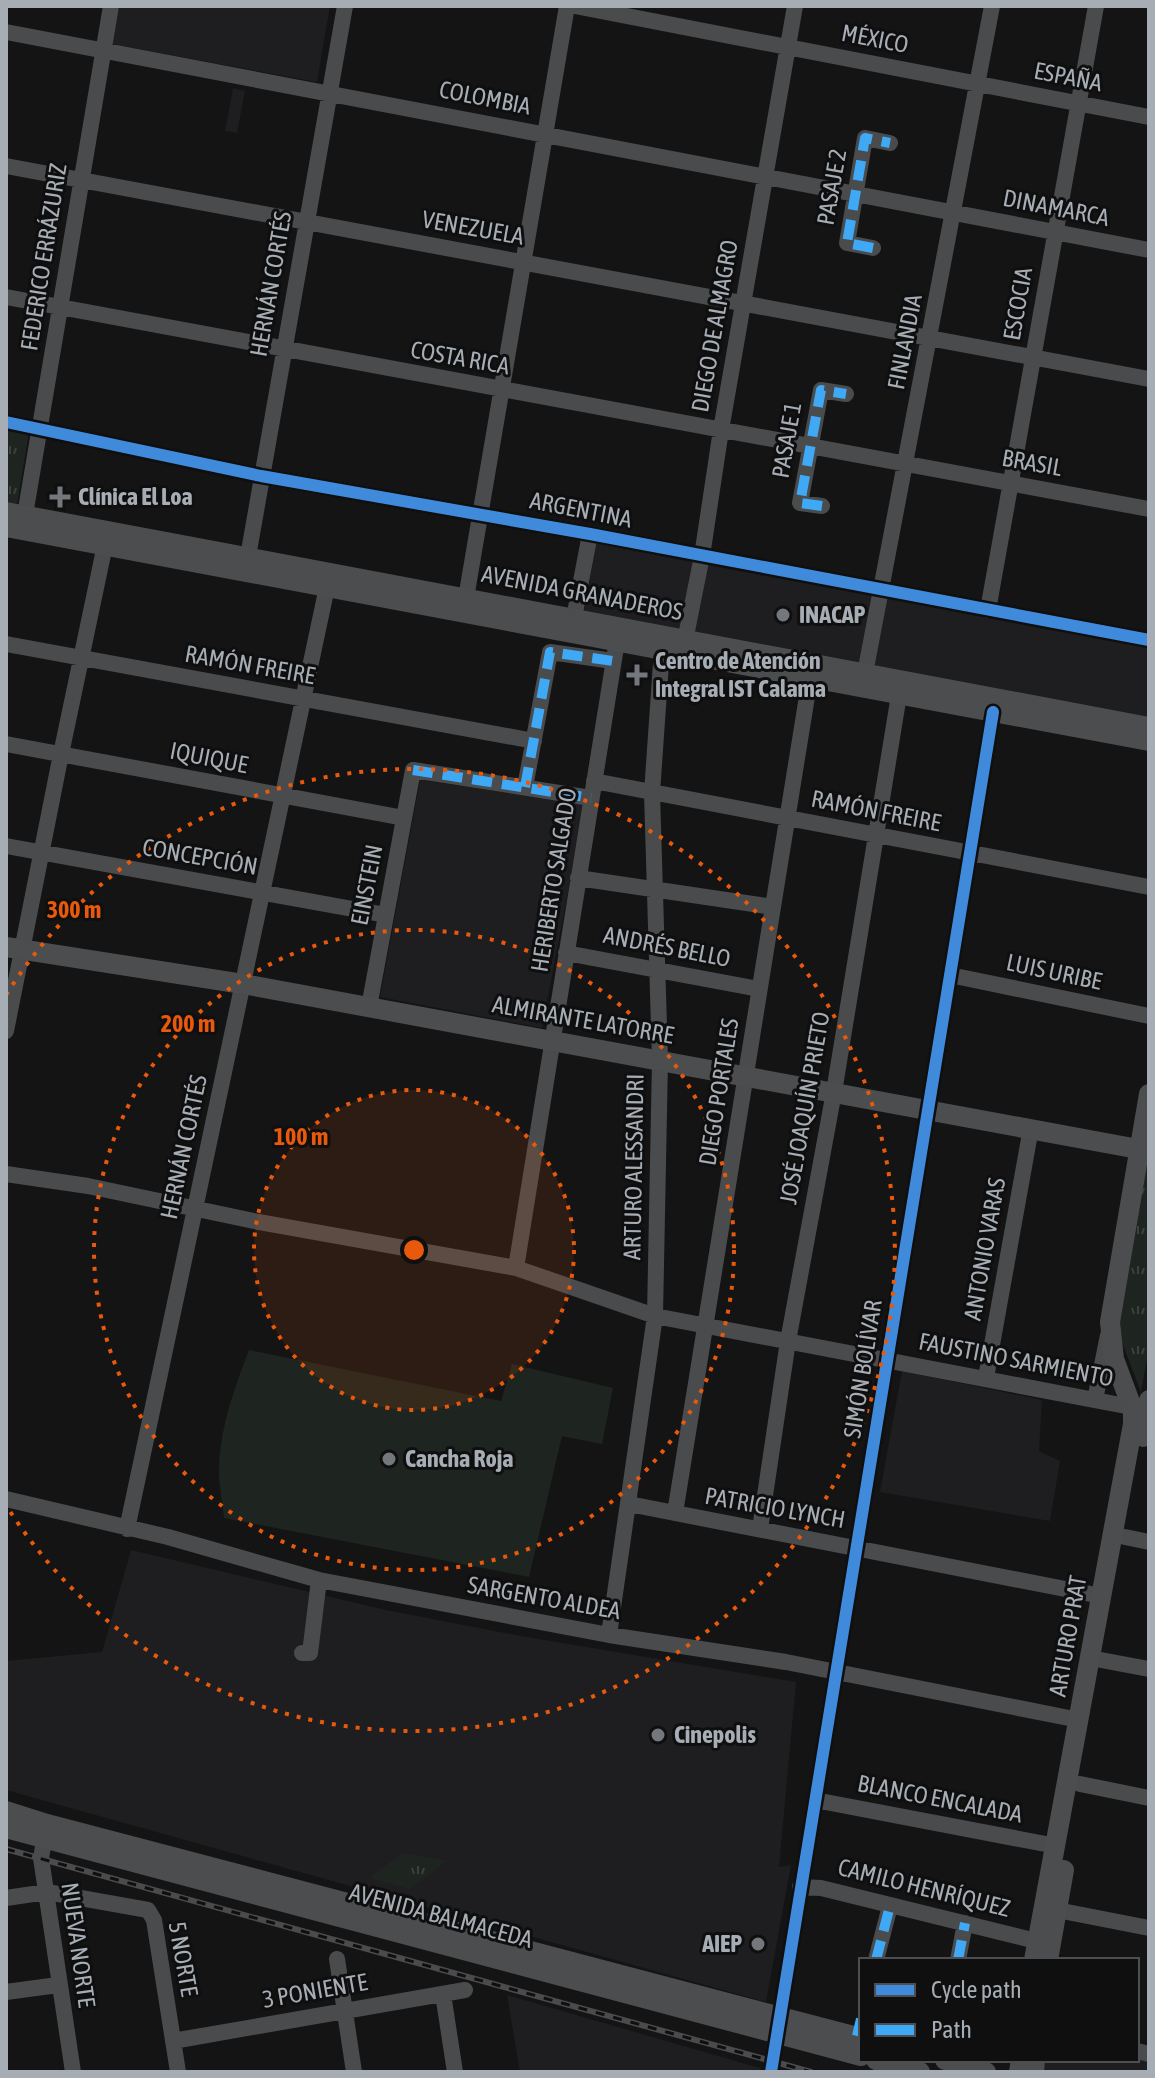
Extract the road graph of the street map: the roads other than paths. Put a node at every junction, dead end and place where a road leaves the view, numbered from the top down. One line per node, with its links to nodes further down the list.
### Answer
1 (111, 6): 10 (street, FEDERICO ERRÁZURIZ)
2 (345, 6): 12 (street, HERNÁN CORTÉS)
3 (567, 6): 15 (street)
4 (575, 6): 9 (street, MÉXICO)
5 (795, 6): 9 (street, DIEGO DE ALMAGRO)
6 (992, 6): 11 (street, FINLANDIA)
7 (1096, 6): 13 (street, ESCOCIA)
8 (6, 32): 10 (street, COLOMBIA)
9 (787, 47): 11 (street, MÉXICO); 18 (street, DIEGO DE ALMAGRO)
10 (103, 50): 12 (street, COLOMBIA); 19 (street, FEDERICO ERRÁZURIZ)
11 (977, 84): 13 (street, ESPAÑA); 21 (street, FINLANDIA)
12 (329, 93): 15 (street, COLOMBIA); 22 (street, HERNÁN CORTÉS)
13 (1078, 103): 14 (street, ESPAÑA); 23 (street, ESCOCIA)
14 (1149, 117)
15 (545, 134): 18 (street, COLOMBIA); 26 (street)
16 (890, 143): 20 (street, PASAJE 2)
17 (6, 166): 19 (street, VENEZUELA)
18 (765, 176): 20 (street, COLOMBIA); 28 (street, DIEGO DE ALMAGRO)
19 (81, 180): 22 (street, VENEZUELA); 29 (street, FEDERICO ERRÁZURIZ)
20 (855, 194): 21 (street, COLOMBIA); 24 (street, PASAJE 2)
21 (954, 213): 23 (street, DINAMARCA); 30 (street, FINLANDIA)
22 (307, 222): 26 (street, VENEZUELA); 31 (street, HERNÁN CORTÉS)
23 (1055, 232): 25 (street, DINAMARCA); 32 (street, ESCOCIA)
24 (873, 248)
25 (1149, 250)
26 (523, 262): 28 (street, VENEZUELA); 34 (street)
27 (6, 297): 29 (street, COSTA RICA)
28 (743, 302): 30 (street, VENEZUELA); 38 (street, DIEGO DE ALMAGRO)
29 (60, 307): 31 (street, COSTA RICA); 37 (street, FEDERICO ERRÁZURIZ)
30 (930, 337): 32 (street, VENEZUELA); 40 (street, FINLANDIA)
31 (284, 349): 34 (street, COSTA RICA); 41 (street, HERNÁN CORTÉS)
32 (1033, 356): 33 (street, VENEZUELA); 42 (street, ESCOCIA)
33 (1149, 379)
34 (501, 390): 38 (street, COSTA RICA); 46 (street)
35 (846, 394): 39 (street, PASAJE 1)
36 (6, 422): 37 (street, ARGENTINA)
37 (40, 428): 41 (street, ARGENTINA); 45 (street, FEDERICO ERRÁZURIZ)
38 (721, 430): 39 (street, COSTA RICA); 50 (street, DIEGO DE ALMAGRO)
39 (811, 447): 40 (street, COSTA RICA); 43 (street, PASAJE 1)
40 (906, 464): 42 (street, BRASIL); 53 (street, FINLANDIA)
41 (261, 476): 46 (street, ARGENTINA); 51 (street, HERNÁN CORTÉS)
42 (1010, 483): 44 (street, BRASIL); 55 (street, ESCOCIA)
43 (822, 506)
44 (1149, 509)
45 (15, 514): 51 (main road, AVENIDA GRANADEROS)
46 (480, 514): 48 (street, ARGENTINA); 54 (street)
47 (6, 527): 49 (main road, AVENIDA GRANADEROS)
48 (590, 534): 50 (street, ARGENTINA); 56 (street)
49 (105, 545): 51 (main road, AVENIDA GRANADEROS); 62 (street)
50 (702, 556): 53 (street, ARGENTINA); 59 (street, DIEGO DE ALMAGRO)
51 (247, 564): 52 (main road, AVENIDA GRANADEROS); 54 (main road, AVENIDA GRANADEROS)
52 (327, 587): 61 (main road, AVENIDA GRANADEROS); 66 (street, HERNÁN CORTÉS)
53 (881, 591): 55 (street, ARGENTINA); 64 (street, FINLANDIA)
54 (466, 598): 56 (main road, AVENIDA GRANADEROS)
55 (988, 610): 57 (street, ARGENTINA)
56 (574, 618): 59 (main road, AVENIDA GRANADEROS)
57 (1149, 640)
58 (6, 644): 62 (street, RAMÓN FREIRE)
59 (684, 646): 60 (main road, AVENIDA GRANADEROS); 63 (main road, AVENIDA GRANADEROS); 64 (main road, AVENIDA GRANADEROS)
60 (662, 649): 61 (main road, AVENIDA GRANADEROS); 76 (street, ARTURO ALESSANDRI)
61 (615, 651): 69 (street); 75 (street, HERIBERTO SALGADO)
62 (81, 658): 66 (street, RAMÓN FREIRE); 72 (street)
63 (810, 678): 64 (main road, AVENIDA GRANADEROS); 79 (street, DIEGO PORTALES)
64 (864, 680): 65 (main road, AVENIDA GRANADEROS); 68 (main road, AVENIDA GRANADEROS)
65 (899, 695): 67 (main road, AVENIDA GRANADEROS); 80 (street, JOSÉ JOAQUÍN PRIETO)
66 (304, 699): 69 (street, RAMÓN FREIRE); 77 (street, HERNÁN CORTÉS)
67 (993, 712): 70 (main road, AVENIDA GRANADEROS); 83 (street, SIMÓN BOLÍVAR)
68 (1149, 727)
69 (534, 741): 74 (street)
70 (1149, 741)
71 (6, 744): 72 (street, IQUIQUE)
72 (61, 754): 77 (street, IQUIQUE); 82 (street)
73 (413, 770): 74 (street, RAMÓN FREIRE); 78 (street, EINSTEIN)
74 (525, 787): 75 (street, RAMÓN FREIRE)
75 (593, 789): 76 (street, RAMÓN FREIRE); 84 (street, HERIBERTO SALGADO)
76 (652, 793): 79 (street, RAMÓN FREIRE); 86 (street, ARTURO ALESSANDRI)
77 (283, 796): 78 (street, IQUIQUE); 87 (street, HERNÁN CORTÉS)
78 (404, 818): 89 (street, EINSTEIN)
79 (787, 818): 80 (street, RAMÓN FREIRE); 88 (street, DIEGO PORTALES)
80 (874, 835): 83 (street, RAMÓN FREIRE); 102 (street, JOSÉ JOAQUÍN PRIETO)
81 (6, 846): 82 (street, CONCEPCIÓN)
82 (41, 852): 87 (street, CONCEPCIÓN); 90 (street)
83 (970, 855): 85 (street, RAMÓN FREIRE); 93 (street, SIMÓN BOLÍVAR)
84 (578, 878): 86 (street); 91 (street, HERIBERTO SALGADO)
85 (1149, 887)
86 (653, 889): 88 (street); 92 (street, ARTURO ALESSANDRI)
87 (262, 893): 89 (street, CONCEPCIÓN); 94 (street, HERNÁN CORTÉS)
88 (773, 907): 95 (street, DIEGO PORTALES)
89 (386, 915): 96 (street, EINSTEIN)
90 (14, 948): 94 (main road, ALMIRANTE LATORRE); 98 (street)
91 (566, 953): 92 (street, ANDRÉS BELLO); 99 (street, HERIBERTO SALGADO)
92 (655, 969): 95 (street, ANDRÉS BELLO); 100 (street, ARTURO ALESSANDRI)
93 (950, 975): 97 (street, LUIS URIBE); 104 (street, SIMÓN BOLÍVAR)
94 (243, 984): 96 (main road, ALMIRANTE LATORRE); 108 (street, HERNÁN CORTÉS)
95 (759, 989): 101 (street, DIEGO PORTALES)
96 (369, 1007): 99 (main road, ALMIRANTE LATORRE)
97 (1149, 1016)
98 (6, 1031)
99 (552, 1041): 100 (main road, ALMIRANTE LATORRE); 109 (street, HERIBERTO SALGADO)
100 (660, 1060): 101 (main road, ALMIRANTE LATORRE); 110 (street, ARTURO ALESSANDRI)
101 (746, 1076): 102 (main road, ALMIRANTE LATORRE); 112 (street, DIEGO PORTALES)
102 (834, 1092): 104 (main road, ALMIRANTE LATORRE); 113 (street, JOSÉ JOAQUÍN PRIETO)
103 (1149, 1094): 106 (main road, ARTURO PRAT)
104 (928, 1109): 105 (main road, ALMIRANTE LATORRE); 114 (street, SIMÓN BOLÍVAR)
105 (1031, 1128): 106 (main road, ALMIRANTE LATORRE); 115 (street, ANTONIO VARAS)
106 (1144, 1150): 111 (main road, ARTURO PRAT)
107 (6, 1174): 108 (street, FAUSTINO SARMIENTO)
108 (195, 1209): 109 (street, FAUSTINO SARMIENTO); 121 (street, HERNÁN CORTÉS)
109 (516, 1268): 110 (street, FAUSTINO SARMIENTO)
110 (655, 1316): 112 (street, FAUSTINO SARMIENTO); 119 (street, ARTURO ALESSANDRI)
111 (1110, 1322): 116 (street, ARTURO PRAT); 117 (main road, ARTURO PRAT)
112 (706, 1326): 113 (street, FAUSTINO SARMIENTO); 120 (street, DIEGO PORTALES)
113 (788, 1341): 114 (street, FAUSTINO SARMIENTO); 122 (street, JOSÉ JOAQUÍN PRIETO)
114 (887, 1359): 115 (street, FAUSTINO SARMIENTO); 125 (street, SIMÓN BOLÍVAR)
115 (986, 1378): 116 (street, FAUSTINO SARMIENTO)
116 (1095, 1400): 117 (street, FAUSTINO SARMIENTO)
117 (1144, 1405): 123 (main road, ARTURO PRAT); 126 (main road, ARTURO PRAT)
118 (6, 1499): 121 (street, SARGENTO ALDEA)
119 (629, 1504): 120 (street, PATRICIO LYNCH); 127 (street, ARTURO ALESSANDRI)
120 (675, 1513): 122 (street, PATRICIO LYNCH)
121 (127, 1529): 127 (street, SARGENTO ALDEA)
122 (760, 1529): 125 (street, PATRICIO LYNCH)
123 (1125, 1537): 124 (street); 128 (main road, ARTURO PRAT)
124 (1149, 1542)
125 (856, 1547): 126 (street, PATRICIO LYNCH); 130 (street, SIMÓN BOLÍVAR)
126 (1101, 1596): 131 (main road, ARTURO PRAT)
127 (609, 1635): 130 (street, SARGENTO ALDEA)
128 (1101, 1660): 129 (street); 132 (main road, ARTURO PRAT)
129 (1149, 1669)
130 (836, 1671): 131 (street, SARGENTO ALDEA); 134 (street, SIMÓN BOLÍVAR)
131 (1079, 1720): 138 (main road, ARTURO PRAT)
132 (1080, 1784): 133 (street); 143 (main road, ARTURO PRAT)
133 (1149, 1798)
134 (815, 1800): 138 (street, BLANCO ENCALADA); 139 (street, SIMÓN BOLÍVAR)
135 (6, 1811): 137 (main road, AVENIDA BALMACEDA)
136 (6, 1828): 137 (main road, AVENIDA BALMACEDA)
137 (45, 1832): 140 (street, NUEVA NORTE); 156 (main road, AVENIDA BALMACEDA)
138 (1056, 1846): 146 (main road, ARTURO PRAT)
139 (800, 1887): 142 (street, CAMILO HENRÍQUEZ); 156 (street, SIMÓN BOLÍVAR)
140 (47, 1892): 141 (street); 151 (street, NUEVA NORTE); 158 (street, 5 NORTE)
141 (6, 1898)
142 (890, 1906): 144 (street, CAMILO HENRÍQUEZ); 147 (street)
143 (1057, 1910): 145 (street); 149 (main road, ARTURO PRAT)
144 (965, 1923): 146 (street, CAMILO HENRÍQUEZ); 148 (street)
145 (1149, 1928)
146 (1035, 1950)
147 (877, 1958)
148 (958, 1958)
149 (1048, 1958)
150 (337, 1959): 155 (street)
151 (58, 1985): 153 (street); 161 (street, NUEVA NORTE)
152 (465, 1990): 154 (street, 3 PONIENTE)
153 (6, 1992)
154 (443, 1994): 155 (street, 3 PONIENTE); 164 (street)
155 (344, 2011): 158 (street, 3 PONIENTE); 163 (street)
156 (777, 2024): 157 (main road, AVENIDA BALMACEDA); 165 (street, SIMÓN BOLÍVAR)
157 (859, 2037)
158 (173, 2041): 162 (street, 5 NORTE)
159 (883, 2062): 166 (main road)
160 (952, 2062): 167 (main road)
161 (73, 2072)
162 (178, 2072)
163 (354, 2072)
164 (455, 2072)
165 (771, 2072)
166 (920, 2072)
167 (986, 2072)

